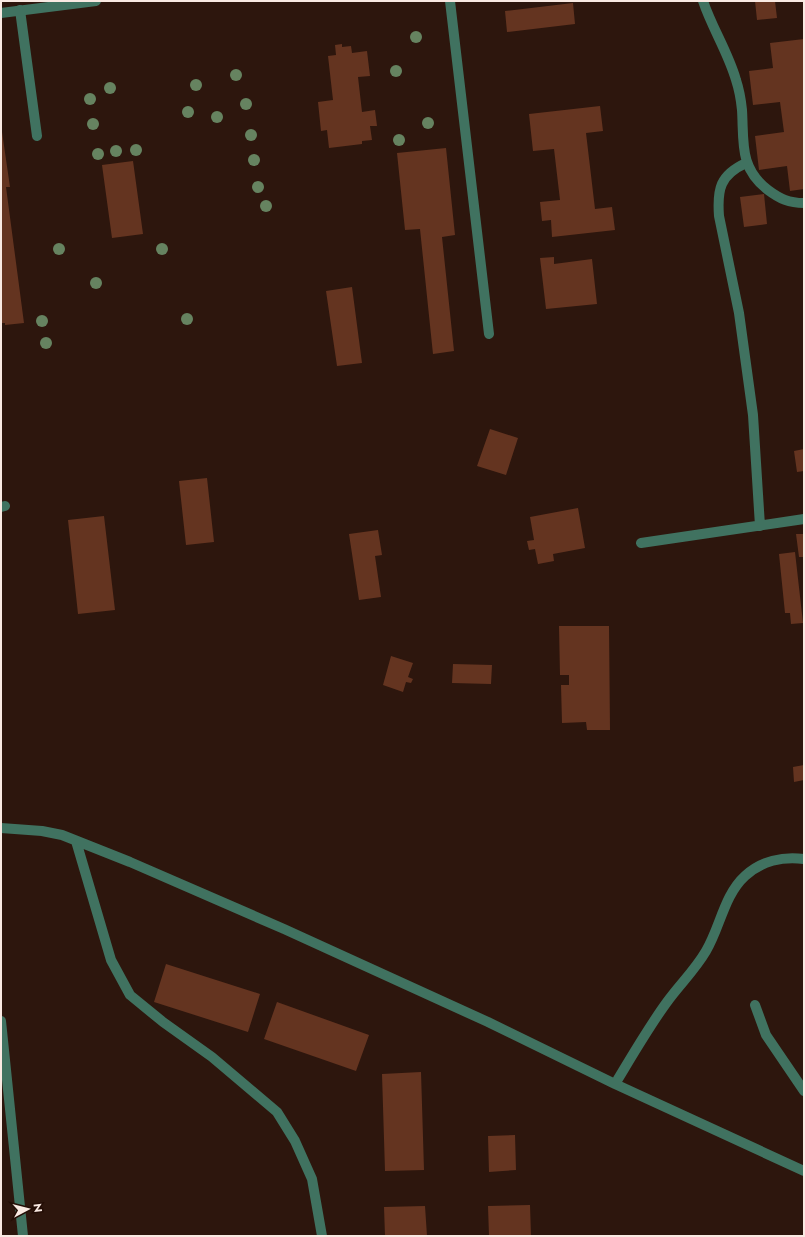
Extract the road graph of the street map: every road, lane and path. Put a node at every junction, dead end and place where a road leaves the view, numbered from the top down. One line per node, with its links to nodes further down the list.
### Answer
1 (96, 1): 4 (street)
2 (450, 1): 9 (street)
3 (703, 1): 7 (street)
4 (20, 10): 5 (street); 6 (street)
5 (1, 13)
6 (37, 136)
7 (746, 163): 8 (street); 11 (street)
8 (804, 203)
9 (490, 334)
10 (804, 519): 11 (street)
11 (760, 526): 12 (street)
12 (641, 543)
13 (1, 828): 14 (street)
14 (76, 841): 18 (street); 22 (street)
15 (804, 859): 18 (street)
16 (755, 1005): 19 (street)
17 (1, 1022): 21 (street)
18 (615, 1084): 20 (street)
19 (804, 1091)
20 (804, 1171)
21 (23, 1236)
22 (322, 1236)

